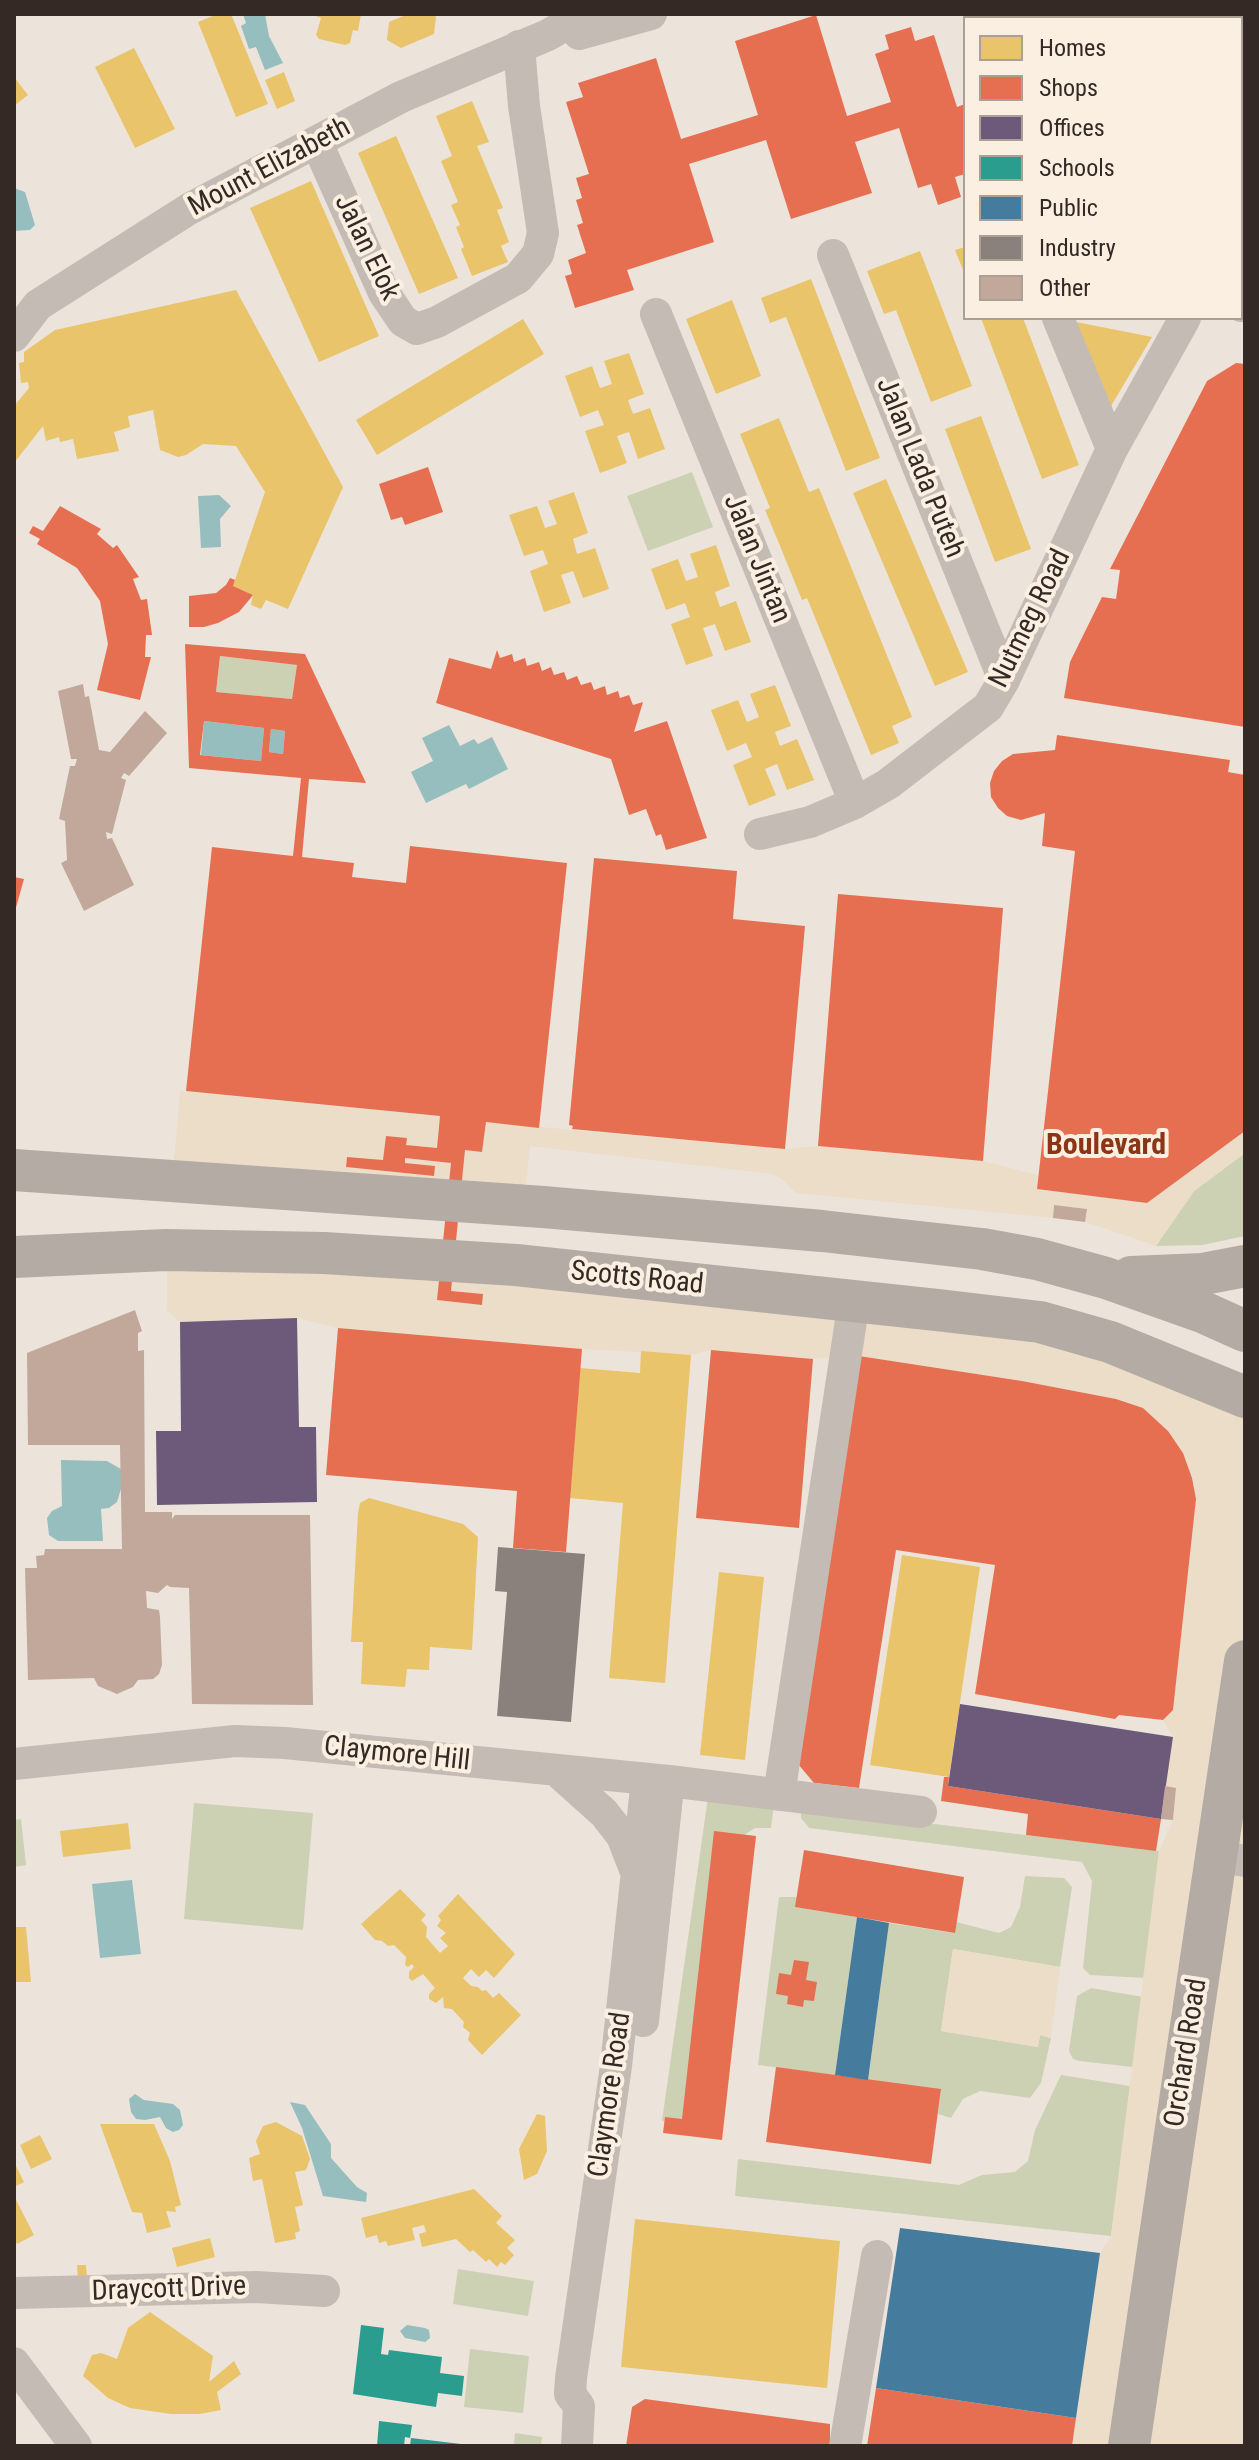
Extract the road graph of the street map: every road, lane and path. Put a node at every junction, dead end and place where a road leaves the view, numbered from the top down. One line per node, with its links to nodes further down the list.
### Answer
1 (651, 14): 2 (street, Mount Elizabeth)
2 (564, 28): 3 (street, Mount Elizabeth); 3 (street, Jalan Elok)
3 (317, 143): 9 (street, Mount Elizabeth)
4 (833, 255): 11 (street, Jalan Lada Puteh)
5 (656, 314): 12 (street, Jalan Jintan)
6 (1059, 320): 10 (street)
7 (1200, 320): 8 (street, Nutmeg Road)
8 (1179, 329): 10 (street, Nutmeg Road)
9 (14, 336)
10 (1112, 449): 11 (street, Nutmeg Road)
11 (1004, 680): 12 (street, Nutmeg Road)
12 (855, 803): 13 (street, Nutmeg Road)
13 (760, 834)
14 (14, 1170): 17 (main road)
15 (26, 1261): 18 (main road, Scotts Road)
16 (1245, 1266): 17 (main road)
17 (1106, 1278): 19 (main road)
18 (854, 1301): 20 (main road, Scotts Road); 25 (street)
19 (1245, 1331)
20 (1245, 1397)
21 (1245, 1661): 27 (main road, Orchard Road)
22 (14, 1764): 23 (street, Claymore Hill)
23 (556, 1770): 24 (street, Claymore Hill); 28 (street)
24 (658, 1780): 25 (street, Claymore Hill); 28 (street, Claymore Road); 33 (street, Claymore Road)
25 (779, 1795): 26 (street, Claymore Hill)
26 (921, 1812)
27 (1232, 1859): 37 (main road, Orchard Road)
28 (637, 1875): 33 (street, Claymore Road)
29 (877, 2256): 36 (street)
30 (324, 2291): 31 (street, Draycott Drive)
31 (14, 2293)
32 (14, 2363): 34 (street)
33 (579, 2406): 35 (street, Claymore Road)
34 (76, 2446)
35 (577, 2446)
36 (845, 2446)
37 (1129, 2446)

